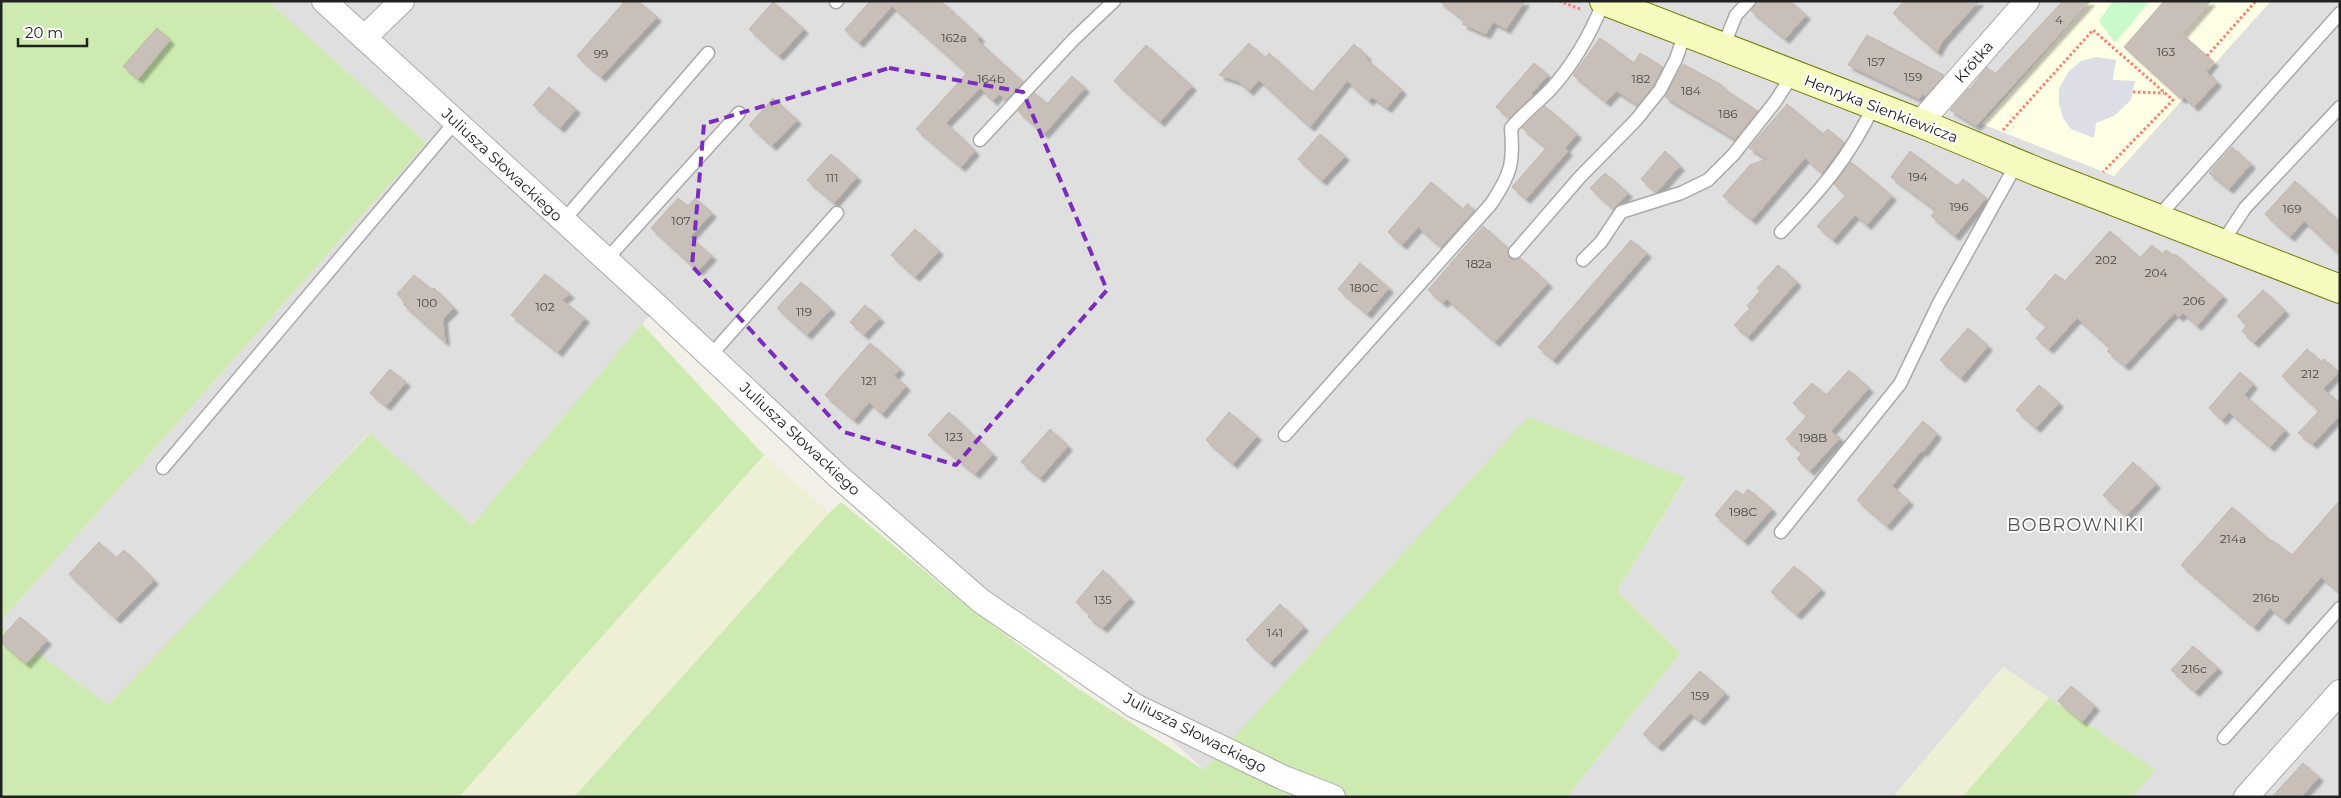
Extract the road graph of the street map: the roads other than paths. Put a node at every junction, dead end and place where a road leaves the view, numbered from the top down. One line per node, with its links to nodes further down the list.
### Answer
1 (324, 1): 9 (street, Juliusza Słowackiego)
2 (402, 1): 9 (street)
3 (1114, 1): 18 (lane)
4 (1604, 1): 8 (street, Henryka Sienkiewicza); 30 (lane)
5 (1749, 1): 10 (lane)
6 (2027, 1): 17 (street, Krótka)
7 (2340, 13): 21 (lane)
8 (1685, 33): 10 (street, Henryka Sienkiewicza); 25 (lane)
9 (364, 38): 16 (street, Juliusza Słowackiego)
10 (1723, 47): 12 (street, Henryka Sienkiewicza)
11 (708, 53): 22 (lane)
12 (1793, 74): 13 (street, Henryka Sienkiewicza); 27 (lane)
13 (1874, 105): 17 (street, Henryka Sienkiewicza); 23 (lane)
14 (2340, 107): 24 (lane)
15 (739, 113): 26 (lane)
16 (455, 122): 22 (street, Juliusza Słowackiego); 31 (lane)
17 (1920, 123): 19 (street, Henryka Sienkiewicza)
18 (980, 140)
19 (2017, 163): 21 (street, Henryka Sienkiewicza); 32 (lane)
20 (838, 213): 29 (lane)
21 (2158, 217): 24 (street, Henryka Sienkiewicza)
22 (563, 221): 26 (street, Juliusza Słowackiego)
23 (1781, 232)
24 (2222, 243): 28 (street, Henryka Sienkiewicza)
25 (1515, 252)
26 (606, 260): 29 (street, Juliusza Słowackiego)
27 (1584, 260)
28 (2340, 289)
29 (710, 356): 36 (street, Juliusza Słowackiego)
30 (1285, 435)
31 (163, 468)
32 (1781, 532)
33 (2340, 608): 35 (lane)
34 (2340, 692): 37 (street)
35 (2224, 738)
36 (1333, 797)
37 (2246, 797)

